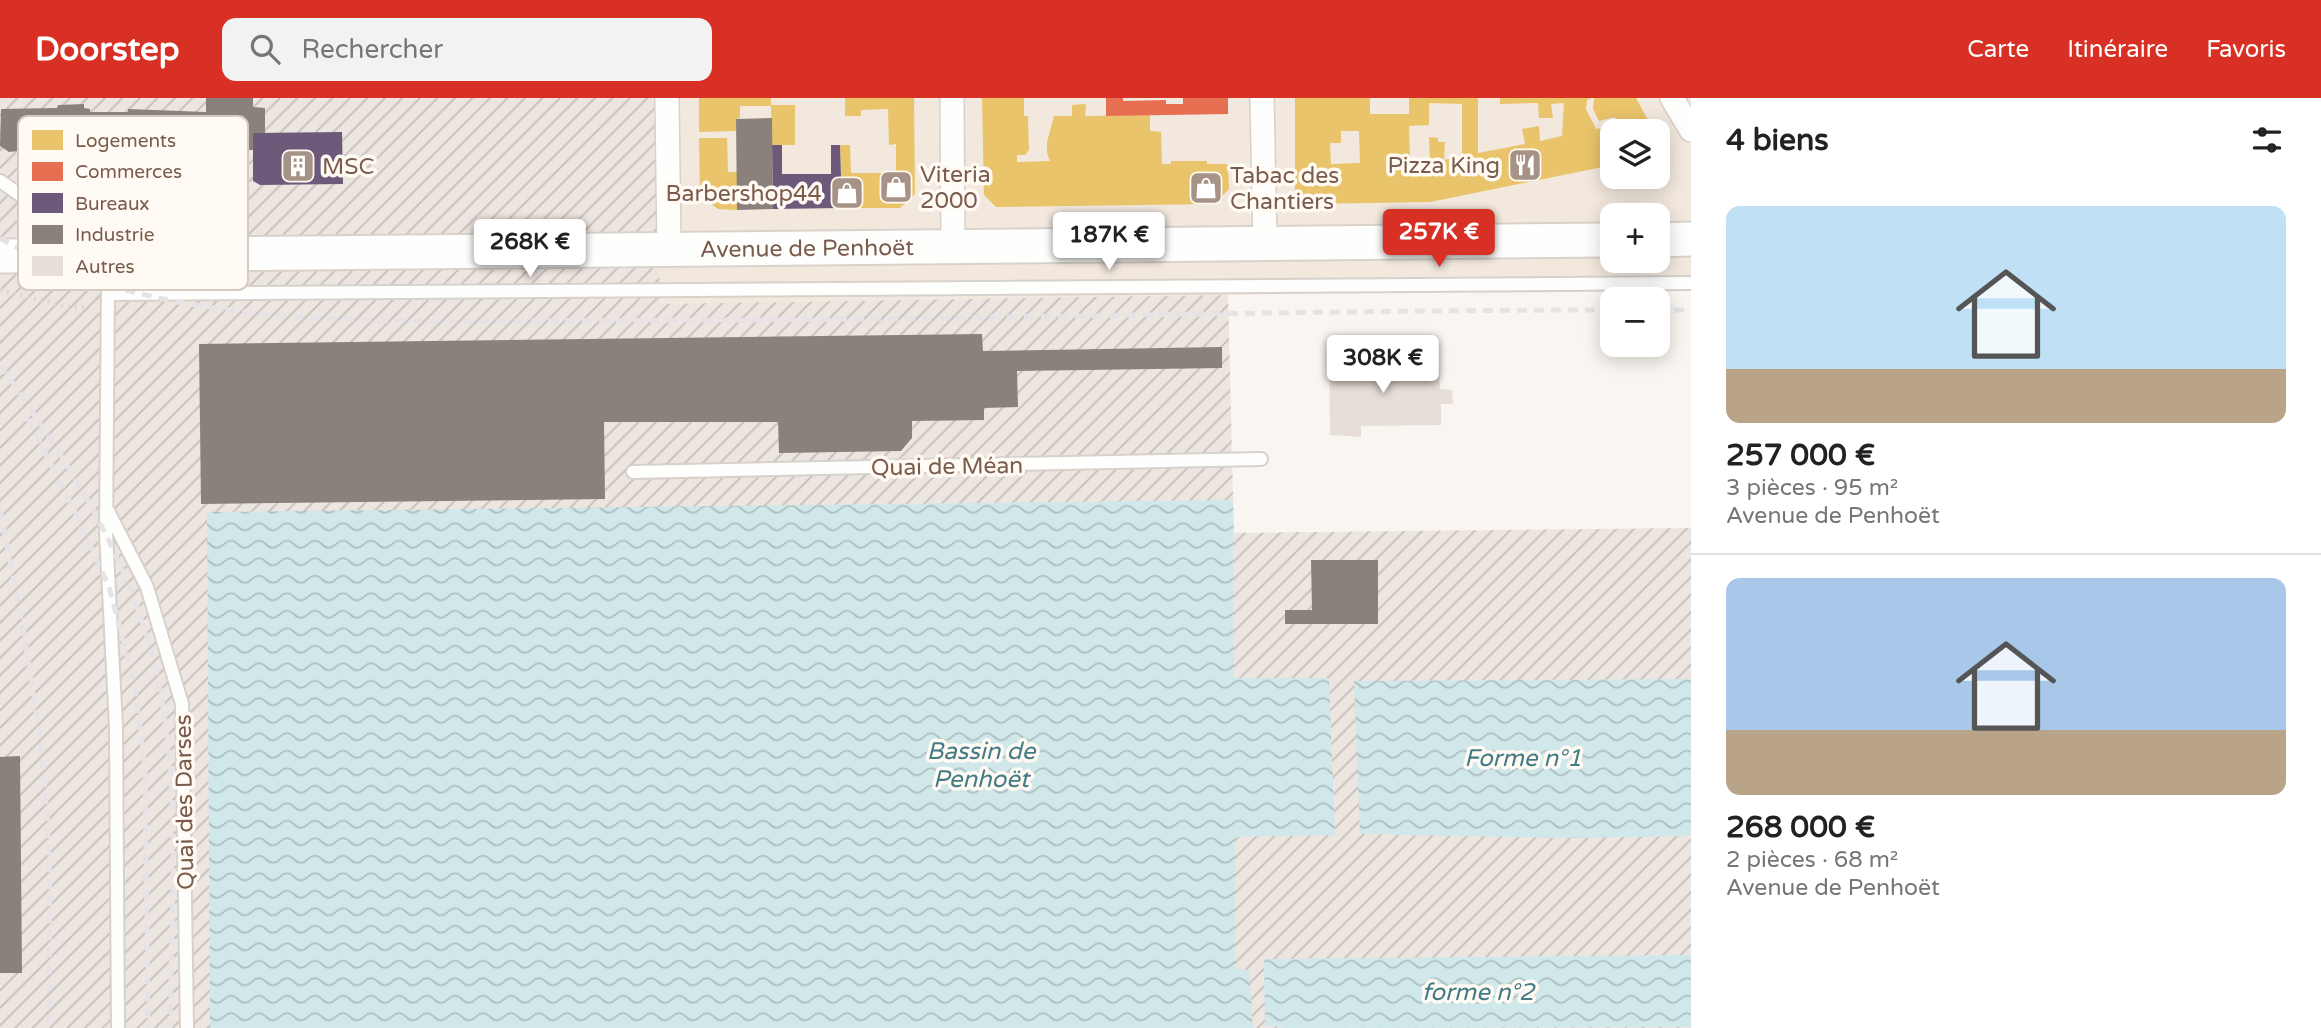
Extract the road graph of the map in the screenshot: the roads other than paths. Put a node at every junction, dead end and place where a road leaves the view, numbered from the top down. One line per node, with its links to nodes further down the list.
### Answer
1 (667, 98): 13 (street)
2 (952, 98): 12 (street)
3 (1262, 98): 11 (street)
4 (1672, 98): 5 (street)
5 (1691, 130)
6 (0, 181): 7 (lane)
7 (18, 194)
8 (1691, 239): 10 (main road)
9 (1600, 240): 11 (main road, Avenue de Penhoët)
10 (1670, 240)
11 (1265, 244): 12 (main road, Avenue de Penhoët)
12 (953, 246): 13 (main road, Avenue de Penhoët)
13 (669, 250): 14 (main road, Avenue de Penhoët)
14 (248, 254)
15 (0, 256): 16 (main road, Avenue de Penhoët)
16 (18, 256)
17 (1691, 283): 19 (lane)
18 (108, 290): 19 (lane, Quai des Darses)
19 (108, 295): 22 (lane, Quai des Darses)
20 (1261, 459): 21 (lane, Quai de Méan)
21 (633, 472)
22 (106, 507): 23 (lane, Quai des Darses); 24 (lane, Quai des Darses)
23 (118, 1028)
24 (187, 1028)

